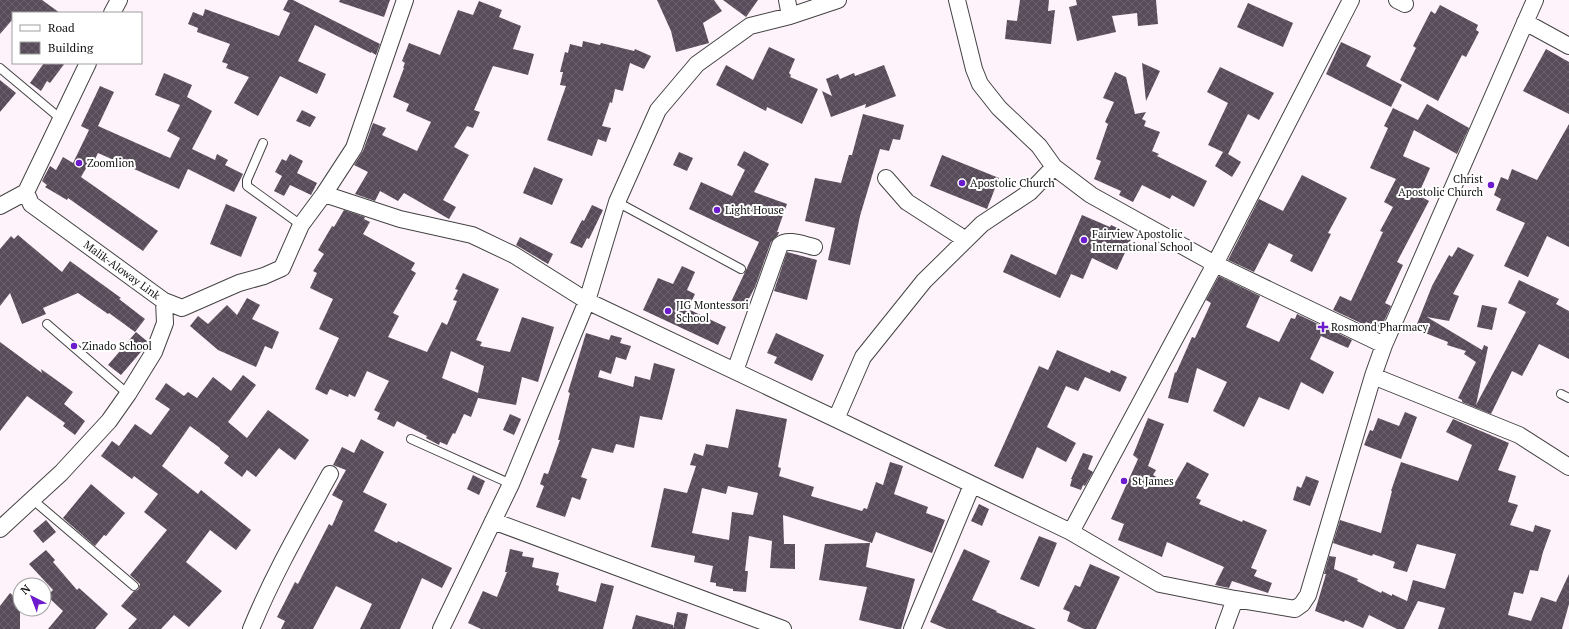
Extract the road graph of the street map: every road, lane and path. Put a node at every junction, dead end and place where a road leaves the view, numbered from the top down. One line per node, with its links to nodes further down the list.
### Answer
1 (118, 0): 8 (street)
2 (405, 0): 19 (street)
3 (787, 0): 9 (street)
4 (838, 0): 9 (street)
5 (957, 0): 16 (street)
6 (1351, 0): 25 (street)
7 (1535, 0): 10 (street)
8 (112, 12)
9 (790, 16): 20 (street)
10 (1525, 22): 11 (street); 30 (street)
11 (1569, 46)
12 (88, 64): 14 (street)
13 (0, 68): 14 (lane)
14 (61, 119): 18 (street)
15 (264, 143): 22 (lane)
16 (1054, 167): 23 (street); 25 (street)
17 (886, 178): 23 (street)
18 (26, 192): 21 (street); 27 (street, Malik-Aloway Link)
19 (324, 194): 22 (street); 28 (street)
20 (617, 202): 26 (lane); 28 (street)
21 (0, 206)
22 (302, 225): 27 (street)
23 (966, 240): 36 (street)
24 (814, 247): 31 (street)
25 (1215, 264): 30 (street); 45 (street)
26 (741, 269)
27 (164, 301): 33 (street, Malik-Aloway Link)
28 (587, 301): 31 (street); 40 (street)
29 (47, 324): 33 (lane)
30 (1384, 345): 32 (street)
31 (735, 371): 36 (street)
32 (1373, 376): 38 (street); 47 (street)
33 (128, 394): 42 (street, Malik-Aloway Link)
34 (1561, 394): 35 (lane)
35 (1569, 398)
36 (836, 419): 41 (street)
37 (411, 439): 40 (lane)
38 (1569, 467)
39 (330, 474): 48 (street)
40 (511, 484): 43 (street)
41 (972, 485): 45 (street); 51 (street)
42 (33, 500): 44 (street, Malik-Aloway Link); 46 (lane)
43 (492, 521): 49 (street); 50 (street)
44 (0, 529)
45 (1071, 532): 47 (street)
46 (134, 586)
47 (1235, 599): 52 (street)
48 (251, 629)
49 (441, 629)
50 (783, 629)
51 (912, 629)
52 (1224, 629)

